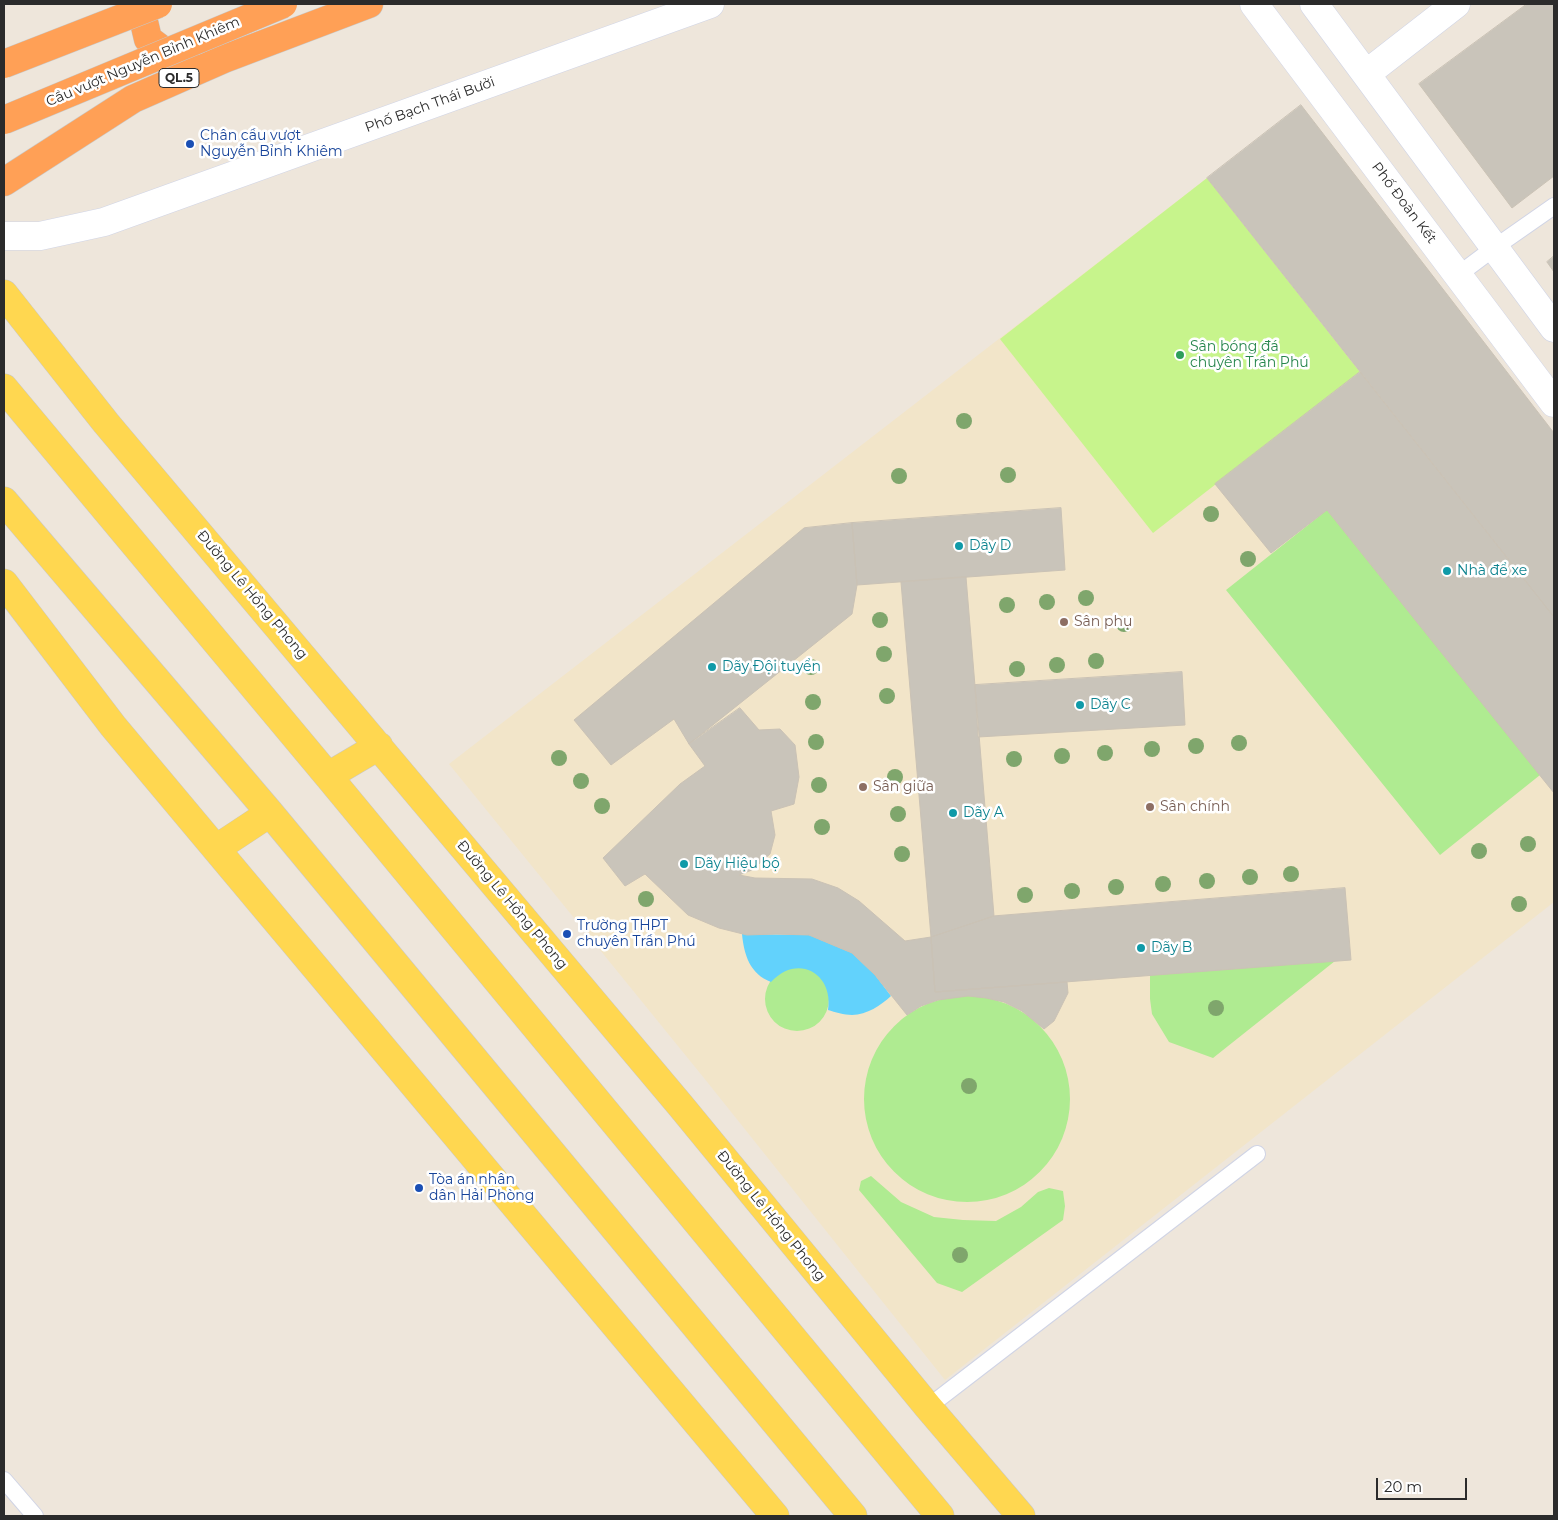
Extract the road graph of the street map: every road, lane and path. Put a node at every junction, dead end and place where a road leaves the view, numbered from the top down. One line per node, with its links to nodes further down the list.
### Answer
1 (142, 4): 9 (highway)
2 (158, 4): 10 (highway, bridge)
3 (283, 4): 12 (highway, Cầu vượt Nguyễn Bỉnh Khiêm / QL.5, bridge)
4 (369, 4): 9 (highway, QL.5)
5 (710, 4): 15 (street, Phố Bạch Thái Bưởi)
6 (1254, 4): 17 (street, Phố Đoàn Kết)
7 (1314, 4): 11 (street)
8 (1456, 4): 11 (street)
9 (224, 59): 13 (highway, QL.5)
10 (4, 64)
11 (1366, 74): 16 (street)
12 (4, 120)
13 (4, 182)
14 (1554, 206): 16 (lane)
15 (4, 236)
16 (1494, 248): 17 (lane); 19 (street)
17 (1458, 275): 21 (street, Phố Đoàn Kết)
18 (4, 294): 24 (main road, Đường Lê Hồng Phong)
19 (1554, 328)
20 (4, 388): 25 (main road)
21 (1554, 403)
22 (4, 501): 26 (main road)
23 (4, 583): 27 (main road)
24 (379, 746): 25 (main road); 29 (main road, Đường Lê Hồng Phong)
25 (328, 776): 34 (main road)
26 (270, 813): 27 (main road); 33 (main road)
27 (217, 848): 32 (main road)
28 (1257, 1154): 29 (lane)
29 (928, 1406): 35 (main road, Đường Lê Hồng Phong)
30 (4, 1480): 31 (lane)
31 (35, 1516)
32 (775, 1516)
33 (853, 1516)
34 (940, 1516)
35 (1021, 1516)

